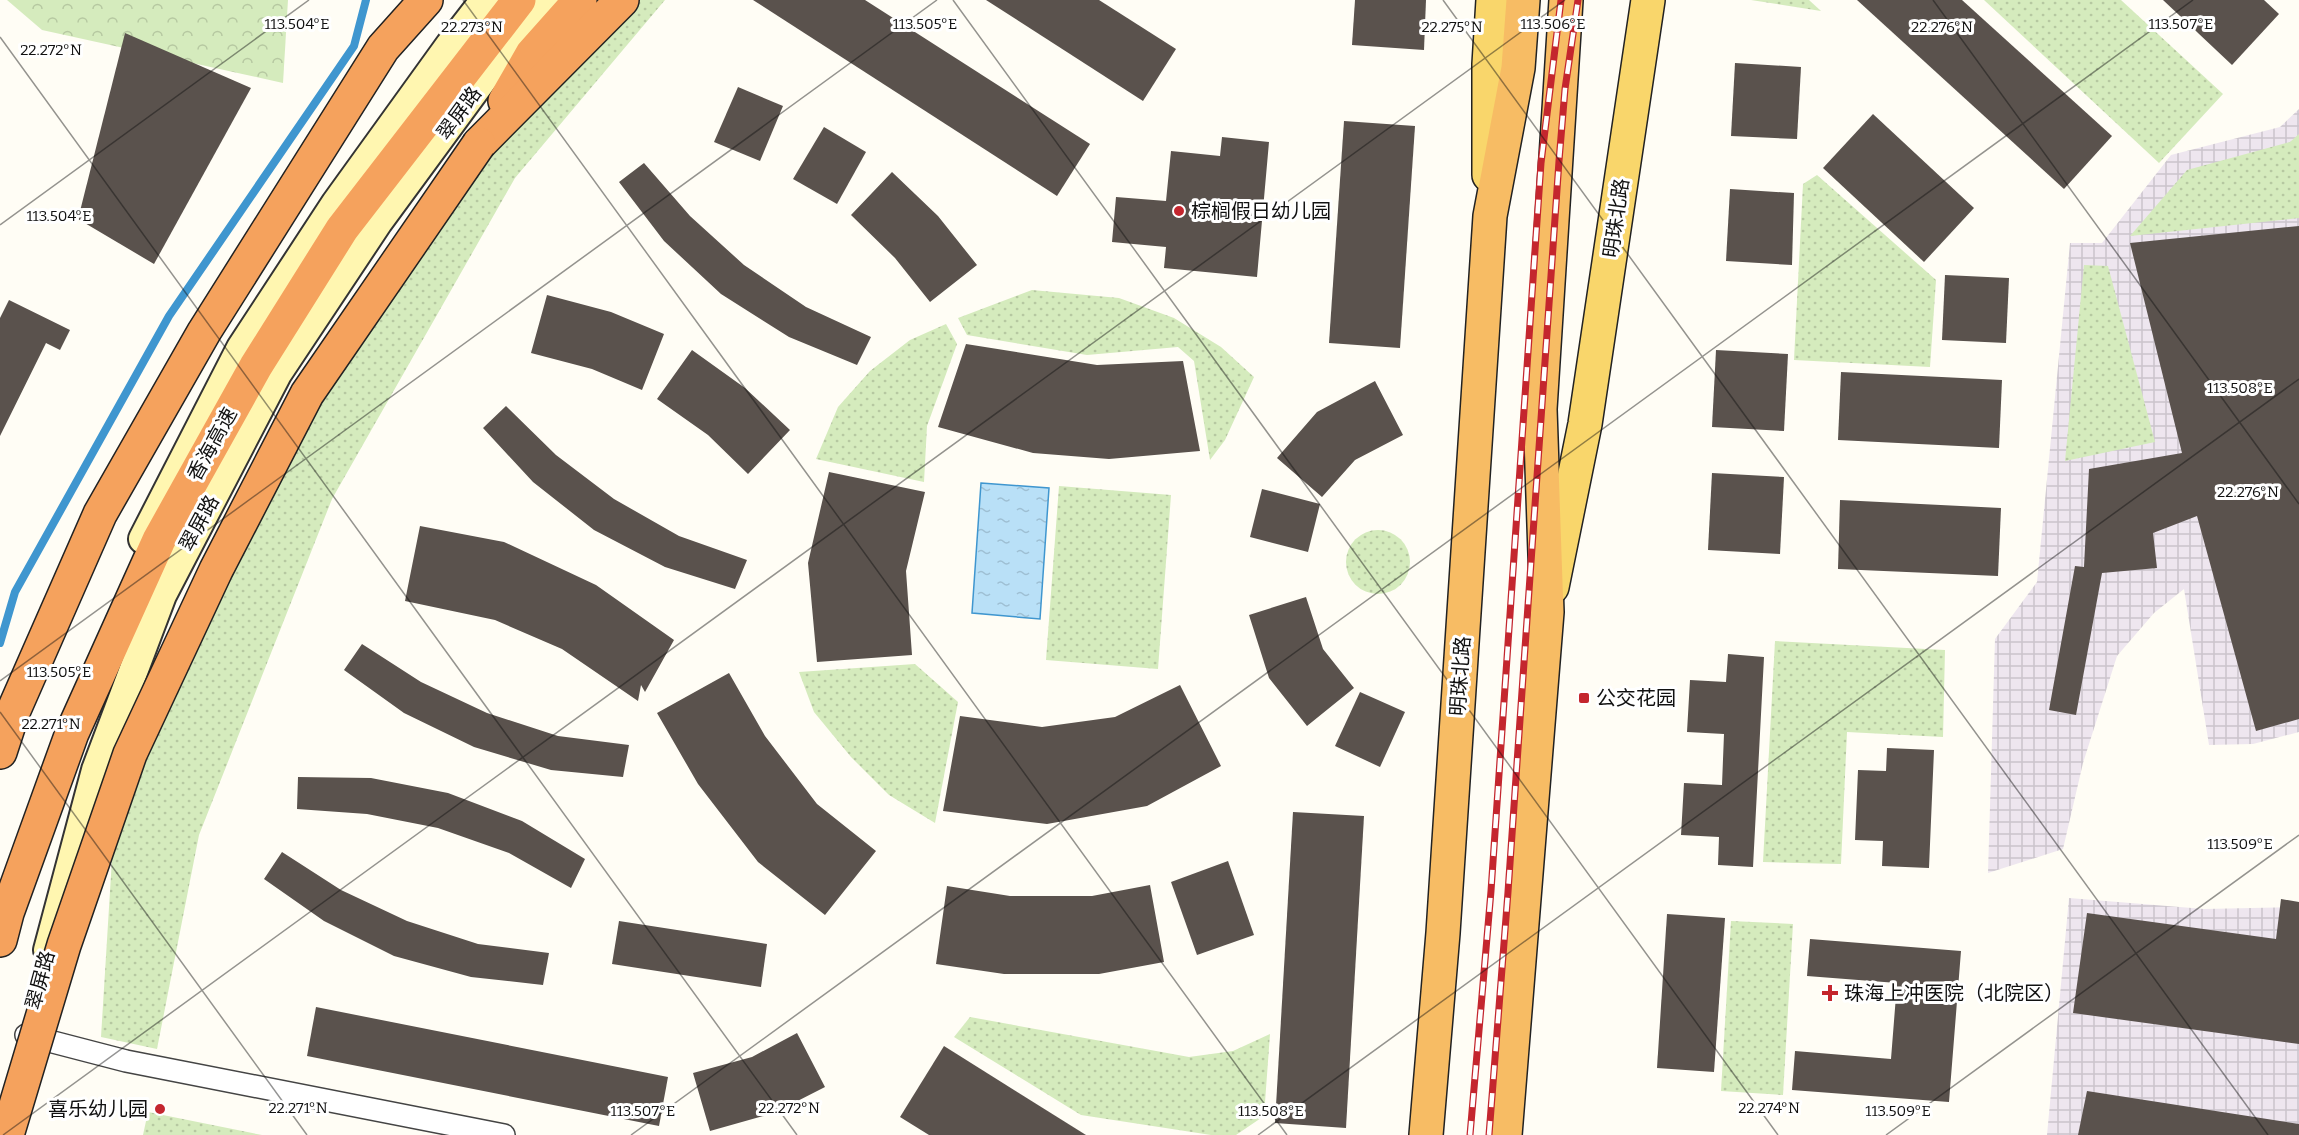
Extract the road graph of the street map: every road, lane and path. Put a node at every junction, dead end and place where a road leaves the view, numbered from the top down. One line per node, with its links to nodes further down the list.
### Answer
1 (413, 0): 12 (highway)
2 (426, 0): 12 (highway)
3 (485, 0): 17 (main road)
4 (519, 0): 18 (highway, 香海高速)
5 (550, 0): 19 (main road, 翠屏路)
6 (580, 0): 13 (highway)
7 (622, 0): 13 (highway)
8 (1493, 0): 14 (main road, 明珠北路)
9 (1523, 0): 14 (highway, 明珠北路)
10 (1566, 0): 15 (highway, 明珠北路)
11 (1648, 0): 15 (main road, 明珠北路)
12 (383, 48): 16 (highway)
13 (479, 144): 21 (highway, bridge)
14 (1490, 216): 23 (highway, 明珠北路)
15 (1547, 612): 24 (highway, 明珠北路)
16 (0, 752)
17 (0, 903)
18 (0, 940)
19 (25, 1035): 20 (main road, 翠屏路); 22 (street)
20 (0, 1120)
21 (7, 1135)
22 (504, 1135)
23 (1426, 1135)
24 (1505, 1135)

